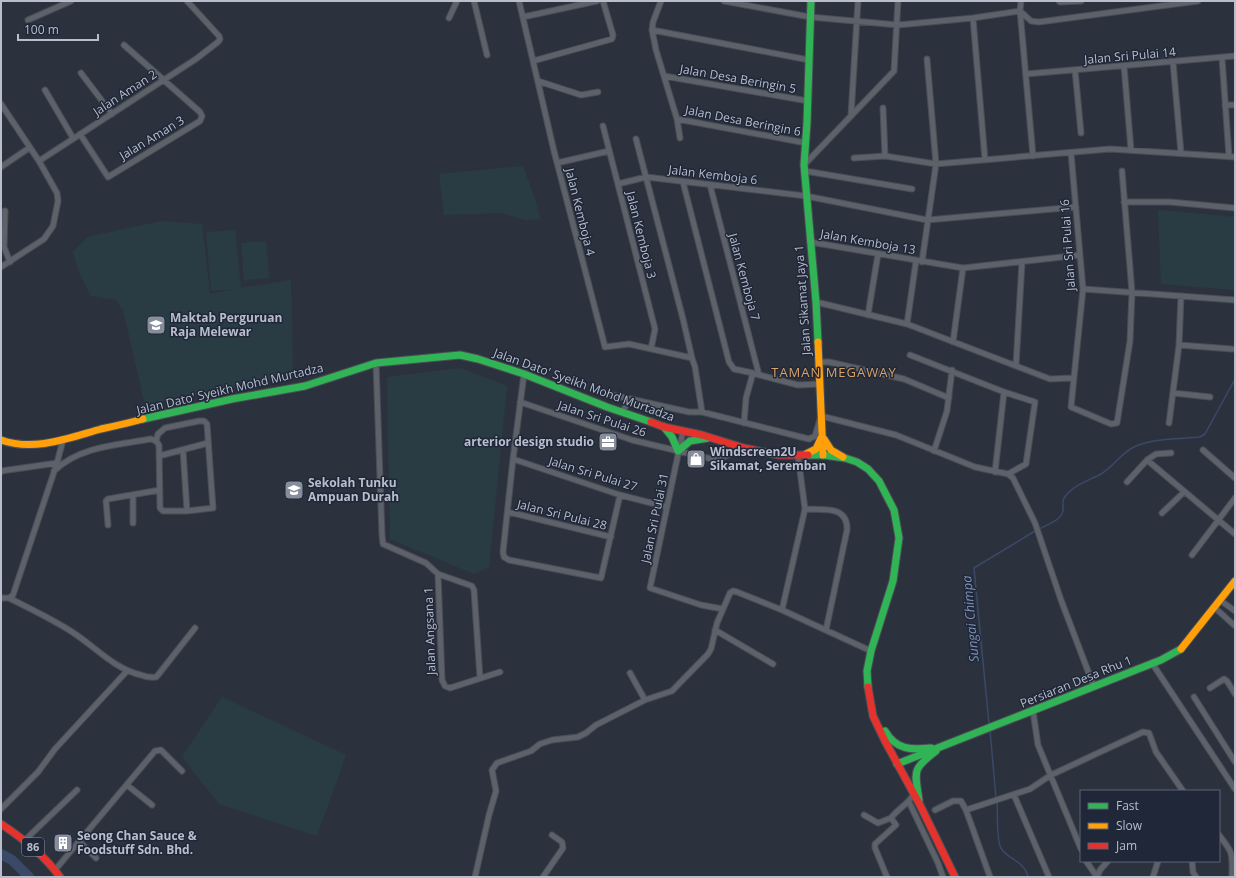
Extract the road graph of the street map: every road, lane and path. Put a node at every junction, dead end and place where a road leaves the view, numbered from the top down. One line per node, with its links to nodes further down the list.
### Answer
1 (71, 1): 22 (street)
2 (187, 1): 39 (street, Jalan Aman 2)
3 (457, 1): 19 (street)
4 (474, 1): 27 (street)
5 (519, 1): 20 (street, Jalan Kemboja 4)
6 (597, 1): 20 (street)
7 (603, 1): 31 (street)
8 (661, 1): 25 (street)
9 (724, 1): 18 (street)
10 (810, 1): 18 (main road, Jalan Sikamat Jaya 1)
11 (858, 1): 23 (street)
12 (898, 1): 24 (street)
13 (1020, 1): 17 (street)
14 (1081, 1): 16 (street)
15 (1198, 1): 17 (street)
16 (1060, 2)
17 (1020, 11): 21 (street); 37 (street)
18 (810, 16): 23 (street); 32 (main road, Jalan Sikamat Jaya 1)
19 (448, 18)
20 (523, 18): 31 (street, Jalan Kemboja 4)
21 (973, 18): 24 (street); 67 (street)
22 (28, 20)
23 (857, 21): 24 (street); 49 (street)
24 (898, 25): 49 (street)
25 (652, 30): 32 (street); 38 (street)
26 (124, 45): 39 (street)
27 (487, 55)
28 (1235, 56): 29 (street, Jalan Sri Pulai 14)
29 (1222, 58): 33 (street, Jalan Sri Pulai 14); 45 (street)
30 (927, 59): 70 (street)
31 (533, 60): 40 (street, Jalan Kemboja 4)
32 (809, 60): 43 (main road, Jalan Sikamat Jaya 1)
33 (1173, 62): 34 (street, Jalan Sri Pulai 14); 62 (street)
34 (1124, 66): 35 (street, Jalan Sri Pulai 14); 59 (street)
35 (1075, 70): 37 (street, Jalan Sri Pulai 14); 52 (street)
36 (81, 73): 48 (street)
37 (1026, 74): 64 (street)
38 (664, 76): 43 (street, Jalan Desa Beringin 5); 50 (street)
39 (164, 79): 48 (street, Jalan Aman 2); 53 (street, Jalan Aman 3)
40 (538, 81): 42 (street); 69 (street, Jalan Kemboja 4)
41 (46, 90): 54 (street)
42 (598, 92)
43 (808, 101): 57 (main road, Jalan Sikamat Jaya 1)
44 (1235, 105): 45 (street)
45 (1225, 106): 65 (street)
46 (883, 108): 63 (street)
47 (2, 109): 58 (street)
48 (112, 114): 53 (street, Jalan Aman 2)
49 (851, 116): 72 (street)
50 (677, 119): 55 (street); 57 (street, Jalan Desa Beringin 6)
51 (603, 126): 60 (street, Jalan Kemboja 3)
52 (1081, 133)
53 (80, 134): 54 (street, Jalan Aman 2)
54 (73, 138): 68 (street, Jalan Aman 2)
55 (680, 138)
56 (636, 139): 74 (street)
57 (806, 143): 72 (main road, Jalan Sikamat Jaya 1)
58 (29, 148): 68 (street); 71 (street)
59 (1131, 150): 61 (street); 62 (street)
60 (609, 151): 69 (street); 76 (street, Jalan Kemboja 3)
61 (1071, 152): 64 (street); 81 (street, Jalan Sri Pulai 16)
62 (1181, 154): 65 (street)
63 (885, 156): 66 (street); 70 (street)
64 (1033, 156): 67 (street)
65 (1232, 157)
66 (854, 158)
67 (985, 160): 70 (street)
68 (39, 161): 89 (street)
69 (557, 163): 102 (street, Jalan Kemboja 4)
70 (936, 164): 84 (street)
71 (1, 168)
72 (805, 168): 78 (street); 79 (main road, Jalan Sikamat Jaya 1)
73 (1122, 171): 80 (street)
74 (646, 177): 75 (street, Jalan Kemboja 6); 76 (street, Jalan Kemboja 6); 105 (street)
75 (683, 182): 77 (street, Jalan Kemboja 6); 110 (street)
76 (618, 184): 102 (street, Jalan Kemboja 3)
77 (710, 185): 79 (street, Jalan Kemboja 6); 112 (street, Jalan Kemboja 7)
78 (912, 189)
79 (806, 196): 84 (street, Jalan Kemboja 6); 85 (main road, Jalan Sikamat Jaya 1)
80 (1124, 202): 82 (street); 94 (street)
81 (1076, 207): 84 (street, Jalan Kemboja 6); 87 (street, Jalan Sri Pulai 16)
82 (1235, 208)
83 (5, 211): 89 (street)
84 (927, 220): 88 (street)
85 (810, 242): 86 (street, Jalan Kemboja 13); 97 (main road, Jalan Sikamat Jaya 1)
86 (878, 254): 88 (street, Jalan Kemboja 13); 98 (street)
87 (1080, 255): 90 (street, Jalan Kemboja 13); 93 (street, Jalan Sri Pulai 16)
88 (919, 261): 92 (street, Jalan Kemboja 13); 99 (street)
89 (10, 262): 91 (street)
90 (1022, 262): 92 (street, Jalan Kemboja 13); 108 (street)
91 (1, 266)
92 (963, 268): 100 (street)
93 (1083, 289): 94 (street); 113 (street, Jalan Sri Pulai 16)
94 (1132, 292): 95 (street); 113 (street, Jalan Sri Pulai 16)
95 (1181, 296): 96 (street); 101 (street)
96 (1235, 300)
97 (816, 302): 98 (street); 106 (main road, Jalan Sikamat Jaya 1)
98 (868, 315): 99 (street)
99 (907, 324): 100 (street)
100 (953, 342): 108 (street)
101 (1179, 345): 103 (street); 116 (street)
102 (651, 349): 105 (street)
103 (1232, 350)
104 (910, 355): 109 (street)
105 (692, 358): 123 (street)
106 (819, 362): 114 (main road, Jalan Sikamat Jaya 1); 119 (street)
107 (376, 363): 111 (main road, Jalan Dato' Syeikh Mohd Murtadza); 132 (main road, Jalan Dato' Syeikh Mohd Murtadza); 170 (street)
108 (1016, 365): 113 (street)
109 (952, 370): 115 (street); 119 (street)
110 (753, 373): 112 (street); 125 (street)
111 (524, 374): 121 (street); 122 (main road, Jalan Dato' Syeikh Mohd Murtadza)
112 (759, 375): 114 (street)
113 (1074, 378)
114 (820, 384): 124 (main road, Jalan Sikamat Jaya 1)
115 (1004, 392): 150 (street); 151 (street)
116 (1173, 393): 118 (street); 126 (street)
117 (608, 394): 120 (street)
118 (1210, 396)
119 (949, 398): 139 (street)
120 (630, 399): 122 (street); 123 (street)
121 (520, 402): 138 (street, Jalan Sri Pulai 26); 145 (street)
122 (622, 412): 127 (main road, Jalan Dato' Syeikh Mohd Murtadza)
123 (702, 412): 125 (street)
124 (821, 416): 125 (street); 129 (main road, Jalan Sikamat Jaya 1); 139 (street)
125 (744, 423)
126 (1169, 423)
127 (664, 427): 128 (main road, Jalan Dato' Syeikh Mohd Murtadza); 138 (main road)
128 (683, 431): 130 (main road, Jalan Dato' Syeikh Mohd Murtadza); 138 (street, Jalan Sri Pulai 31)
129 (822, 431): 141 (main road, Jalan Sikamat Jaya 1); 143 (main road); 144 (main road)
130 (711, 438): 135 (main road, Jalan Dato' Syeikh Mohd Murtadza); 138 (main road)
131 (1, 440): 132 (main road, Jalan Dato' Syeikh Mohd Murtadza)
132 (63, 440): 147 (street)
133 (156, 441): 134 (street); 142 (street); 149 (street)
134 (208, 443): 136 (street); 161 (street)
135 (745, 448): 138 (street, Jalan Sri Pulai 26); 143 (main road, Jalan Dato' Syeikh Mohd Murtadza)
136 (183, 450): 142 (street); 161 (street)
137 (1203, 450): 152 (street)
138 (678, 451): 159 (street, Jalan Sri Pulai 31)
139 (934, 451): 150 (street)
140 (1171, 453): 146 (street)
141 (823, 455): 143 (main road, Jalan Dato' Syeikh Mohd Murtadza); 144 (main road, Jalan Dato' Syeikh Mohd Murtadza)
142 (159, 456): 154 (street)
143 (800, 456): 160 (street)
144 (844, 458): 183 (main road, Jalan Dato' Syeikh Mohd Murtadza)
145 (513, 459): 157 (street, Jalan Sri Pulai 27); 162 (street)
146 (1147, 460): 153 (street); 155 (street)
147 (56, 463): 148 (street); 149 (street)
148 (1, 471)
149 (54, 471): 173 (street)
150 (995, 472): 151 (street)
151 (1008, 474): 191 (street)
152 (1235, 478)
153 (1127, 482)
154 (160, 490): 156 (street); 161 (street)
155 (1184, 492): 163 (street); 164 (street)
156 (133, 495): 165 (street); 166 (street)
157 (620, 495): 159 (street, Jalan Sri Pulai 27); 168 (street)
158 (1235, 498): 164 (street)
159 (667, 507): 176 (street, Jalan Sri Pulai 31)
160 (805, 509): 177 (street); 182 (street)
161 (186, 511)
162 (508, 512): 168 (street, Jalan Sri Pulai 28); 168 (street)
163 (1162, 513)
164 (1219, 520): 167 (street); 169 (street)
165 (133, 523)
166 (108, 525)
167 (1235, 534)
168 (611, 537)
169 (1192, 555)
170 (438, 574): 189 (street); 189 (street, Jalan Angsana 1)
171 (1235, 581): 174 (main road, Persiaran Desa Rhu 1)
172 (1, 598): 173 (street)
173 (9, 598): 186 (street)
174 (1220, 600): 175 (main road, Persiaran Desa Rhu 1); 178 (street)
175 (1214, 607): 179 (street); 184 (main road, Persiaran Desa Rhu 1)
176 (723, 609): 177 (street); 181 (street)
177 (782, 610): 182 (street)
178 (1235, 611)
179 (1235, 626)
180 (195, 628): 186 (street)
181 (715, 630): 185 (street); 195 (street)
182 (826, 630): 183 (street)
183 (871, 651): 190 (main road, Jalan Dato' Syeikh Mohd Murtadza)
184 (1152, 663): 191 (main road, Persiaran Desa Rhu 1); 203 (street)
185 (773, 664)
186 (127, 672): 211 (street)
187 (500, 672): 189 (street)
188 (630, 673): 195 (street)
189 (480, 678)
190 (868, 685): 197 (main road); 199 (main road, Jalan Dato' Syeikh Mohd Murtadza)
191 (1094, 687): 196 (main road, Persiaran Desa Rhu 1)
192 (1210, 688): 193 (street)
193 (1235, 694)
194 (1194, 697): 198 (street)
195 (645, 700): 230 (street)
196 (1033, 711): 197 (main road, Persiaran Desa Rhu 1); 201 (street)
197 (943, 746): 199 (main road, Persiaran Desa Rhu 1); 210 (main road)
198 (1235, 762)
199 (897, 764): 206 (main road, Jalan Dato' Syeikh Mohd Murtadza)
200 (182, 771): 202 (street)
201 (1052, 775): 205 (street); 207 (street); 221 (street)
202 (127, 785): 209 (street); 220 (street)
203 (1235, 788)
204 (77, 790): 219 (street)
205 (1182, 790)
206 (914, 794): 208 (street); 210 (main road, Jalan Dato' Syeikh Mohd Murtadza)
207 (1014, 795): 213 (street); 235 (street)
208 (909, 802): 215 (street); 233 (street)
209 (152, 805)
210 (920, 805): 228 (main road, Jalan Dato' Syeikh Mohd Murtadza)
211 (1, 809)
212 (935, 810): 213 (street)
213 (966, 810): 234 (street)
214 (864, 815): 215 (street)
215 (891, 818): 232 (street)
216 (1, 824): 219 (main road, 86)
217 (552, 835): 231 (street)
218 (1220, 837): 239 (street)
219 (25, 840): 227 (main road, 86)
220 (80, 842): 222 (street); 227 (street)
221 (1080, 846)
222 (96, 858)
223 (1087, 862): 236 (street)
224 (1107, 862): 236 (street)
225 (1158, 862): 237 (street)
226 (1192, 862): 238 (street)
227 (55, 870): 229 (main road, 86)
228 (954, 874): 233 (street)
229 (60, 877)
230 (475, 877)
231 (543, 877)
232 (887, 877)
233 (942, 877)
234 (990, 877)
235 (1049, 877)
236 (1097, 877)
237 (1153, 877)
238 (1196, 877)
239 (1232, 877)

